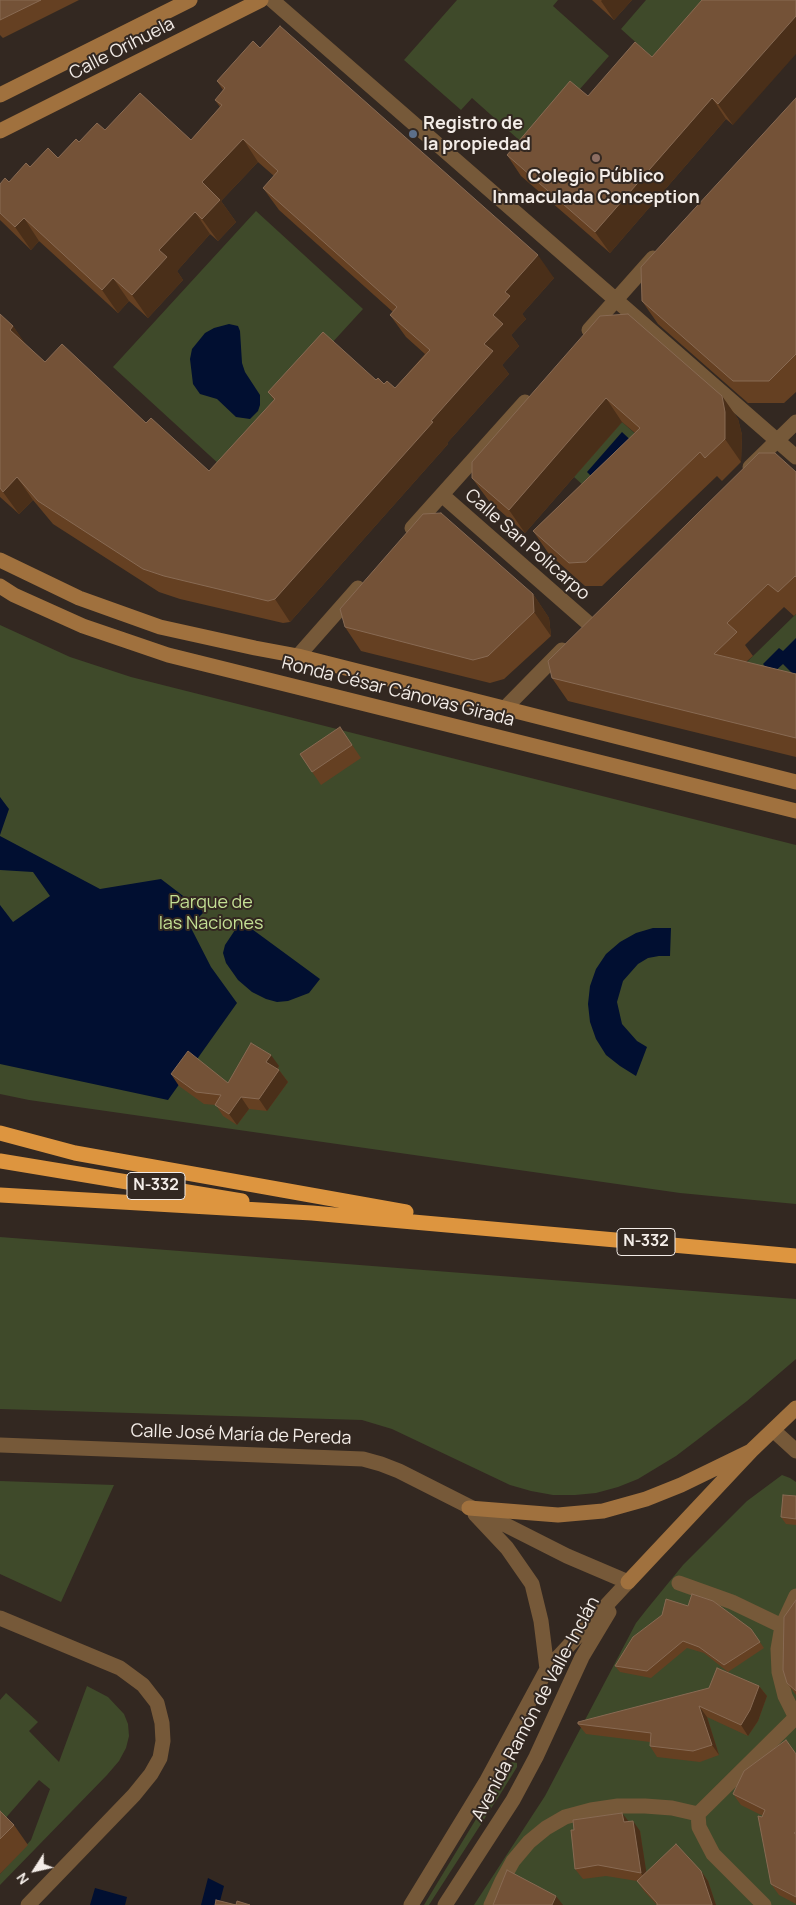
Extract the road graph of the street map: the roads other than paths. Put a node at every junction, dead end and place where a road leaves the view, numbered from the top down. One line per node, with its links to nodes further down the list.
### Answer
1 (190, 0): 4 (street, Calle Orihuela)
2 (261, 0): 5 (street, Calle Orihuela)
3 (272, 0): 7 (street)
4 (0, 95)
5 (0, 131)
6 (662, 249): 7 (street)
7 (616, 300): 8 (street); 11 (street)
8 (577, 344)
9 (532, 394): 14 (street, Calle San Policarpo)
10 (796, 422): 11 (street)
11 (777, 440): 12 (street); 13 (street)
12 (796, 457)
13 (738, 478)
14 (442, 495): 15 (street, Calle San Policarpo); 20 (street, Calle San Policarpo)
15 (403, 538)
16 (0, 560): 19 (street, Ronda César Cánovas Girada)
17 (370, 575): 19 (street)
18 (0, 586): 22 (street, Ronda César Cánovas Girada)
19 (298, 656): 20 (street, Ronda César Cánovas Girada)
20 (505, 708): 21 (street, Ronda César Cánovas Girada)
21 (796, 782)
22 (796, 811)
23 (0, 1132): 27 (highway)
24 (0, 1161): 26 (highway, N-332)
25 (0, 1195): 26 (highway, N-332)
26 (312, 1213): 27 (highway, N-332)
27 (496, 1228): 28 (highway, N-332)
28 (796, 1256)
29 (796, 1408): 30 (street)
30 (773, 1430): 32 (street); 33 (street)
31 (0, 1445): 34 (street, Calle José María de Pereda)
32 (796, 1451)
33 (751, 1452): 34 (street); 35 (street)
34 (469, 1508): 35 (street, Calle José María de Pereda); 40 (street, Calle José María de Pereda)
35 (628, 1582): 40 (street, Avenida Ramón de Valle-Inclán); 46 (street, Avenida Ramón de Valle-Inclán)
36 (679, 1583): 39 (street)
37 (796, 1596): 39 (street)
38 (0, 1618): 44 (street)
39 (782, 1626): 41 (street)
40 (547, 1668): 45 (street, Avenida Ramón de Valle-Inclán)
41 (796, 1718): 42 (street)
42 (698, 1814): 43 (street); 47 (street)
43 (760, 1904)
44 (28, 1905)
45 (412, 1905)
46 (445, 1905)
47 (491, 1905)

